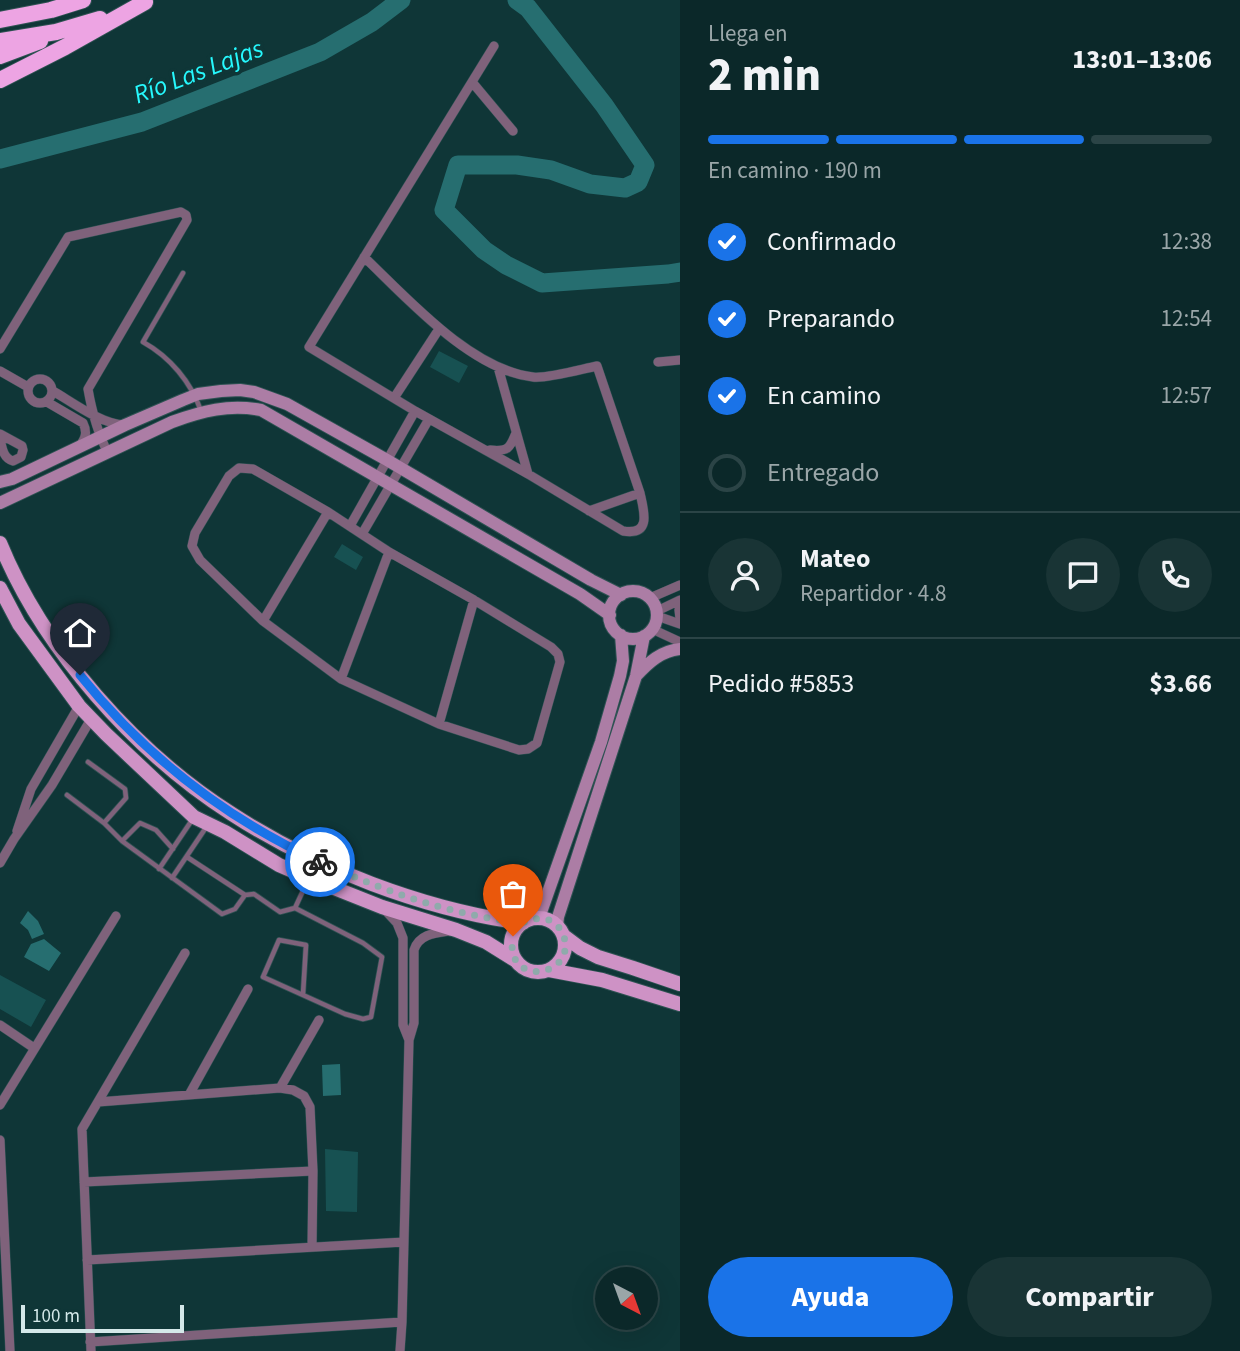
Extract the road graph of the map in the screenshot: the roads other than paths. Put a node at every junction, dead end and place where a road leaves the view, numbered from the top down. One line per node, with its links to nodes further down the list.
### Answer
1 (83, 0): 3 (highway)
2 (146, 1): 4 (highway); 8 (highway)
3 (0, 20)
4 (57, 32): 5 (highway); 7 (highway)
5 (0, 41)
6 (494, 46): 9 (street)
7 (0, 56)
8 (0, 80)
9 (472, 82): 10 (street); 11 (street)
10 (513, 131)
11 (364, 257): 13 (street); 22 (street)
12 (183, 273): 21 (lane)
13 (439, 329): 17 (street); 22 (street)
14 (0, 349): 26 (street)
15 (680, 360): 16 (street)
16 (658, 362)
17 (498, 367): 29 (street); 40 (street)
18 (0, 371): 19 (street)
19 (28, 387): 20 (street); 23 (street)
20 (53, 391): 23 (street); 26 (street)
21 (196, 396): 25 (lane); 28 (street); 34 (street)
22 (394, 398): 24 (street)
23 (47, 402): 31 (street)
24 (415, 411): 27 (street); 34 (street)
25 (201, 412): 33 (street); 37 (street)
26 (92, 414): 28 (street); 30 (street)
27 (429, 419): 32 (street); 35 (street)
28 (125, 425): 30 (street)
29 (516, 433): 32 (street); 36 (street)
30 (99, 438): 31 (street); 33 (street)
31 (78, 449): 38 (street)
32 (485, 450): 36 (street)
33 (108, 453): 41 (street)
34 (387, 460): 35 (street); 37 (street)
35 (401, 468): 39 (street); 50 (street)
36 (528, 474): 42 (street)
37 (378, 476): 39 (street); 44 (street)
38 (0, 482)
39 (391, 484): 45 (street); 56 (street)
40 (640, 494): 42 (street); 42 (street)
41 (0, 503)
42 (589, 511)
43 (328, 512): 44 (street); 57 (street); 57 (street)
44 (350, 526): 45 (street)
45 (362, 534): 47 (street)
46 (0, 543): 86 (main road)
47 (389, 552): 52 (street); 64 (street)
48 (680, 585): 51 (street)
49 (0, 588): 65 (main road)
50 (621, 595): 51 (street); 56 (street)
51 (650, 598): 55 (street)
52 (474, 600): 67 (street); 67 (street)
53 (680, 600): 55 (street)
54 (680, 606): 58 (street)
55 (657, 613): 58 (street); 59 (street)
56 (610, 615): 60 (street)
57 (263, 621): 64 (street)
58 (680, 622)
59 (648, 633): 60 (street); 61 (street); 63 (street)
60 (621, 635): 85 (street)
61 (680, 642)
62 (680, 649): 63 (street)
63 (636, 676): 88 (street)
64 (341, 679): 67 (street)
65 (79, 706): 66 (main road); 73 (street)
66 (91, 719): 70 (main road); 73 (street)
67 (439, 724)
68 (88, 762): 71 (lane)
69 (67, 795): 71 (lane)
70 (194, 817): 72 (main road); 75 (lane)
71 (104, 823): 74 (lane)
72 (208, 824): 76 (lane); 80 (main road)
73 (14, 839): 77 (street)
74 (122, 841): 75 (lane); 78 (lane)
75 (173, 849): 78 (lane)
76 (187, 857): 79 (lane); 81 (lane)
77 (0, 863)
78 (159, 869): 79 (lane)
79 (172, 878): 81 (lane)
80 (309, 878): 82 (main road); 83 (lane)
81 (245, 895): 83 (lane)
82 (382, 907): 87 (main road); 89 (street)
83 (295, 908): 98 (lane)
84 (116, 916): 103 (street)
85 (539, 918): 86 (main road); 88 (main road)
86 (523, 923): 92 (main road)
87 (456, 930): 90 (street); 92 (main road)
88 (561, 931): 93 (main road); 94 (main road)
89 (404, 945): 90 (street); 102 (street)
90 (415, 946): 102 (street)
91 (186, 953): 106 (street)
92 (515, 960): 94 (main road)
93 (633, 968): 95 (main road); 96 (main road)
94 (549, 970): 99 (main road)
95 (680, 977)
96 (680, 984)
97 (248, 989): 105 (street)
98 (303, 994): 98 (lane)
99 (680, 1007)
100 (319, 1020): 104 (street)
101 (0, 1025): 103 (street)
102 (409, 1040): 112 (street)
103 (34, 1048): 107 (street)
104 (280, 1088): 105 (street); 109 (street)
105 (189, 1096): 106 (street)
106 (98, 1102): 111 (street)
107 (0, 1105)
108 (0, 1140): 110 (street)
109 (313, 1171): 111 (street); 113 (street)
110 (1, 1173): 114 (street)
111 (84, 1182): 115 (street)
112 (404, 1242): 113 (street); 116 (street)
113 (312, 1247): 115 (street)
114 (3, 1252): 117 (street)
115 (87, 1259): 118 (street)
116 (402, 1322): 118 (street); 120 (street)
117 (5, 1335): 119 (street)
118 (91, 1347)
119 (10, 1351)
120 (400, 1351)

